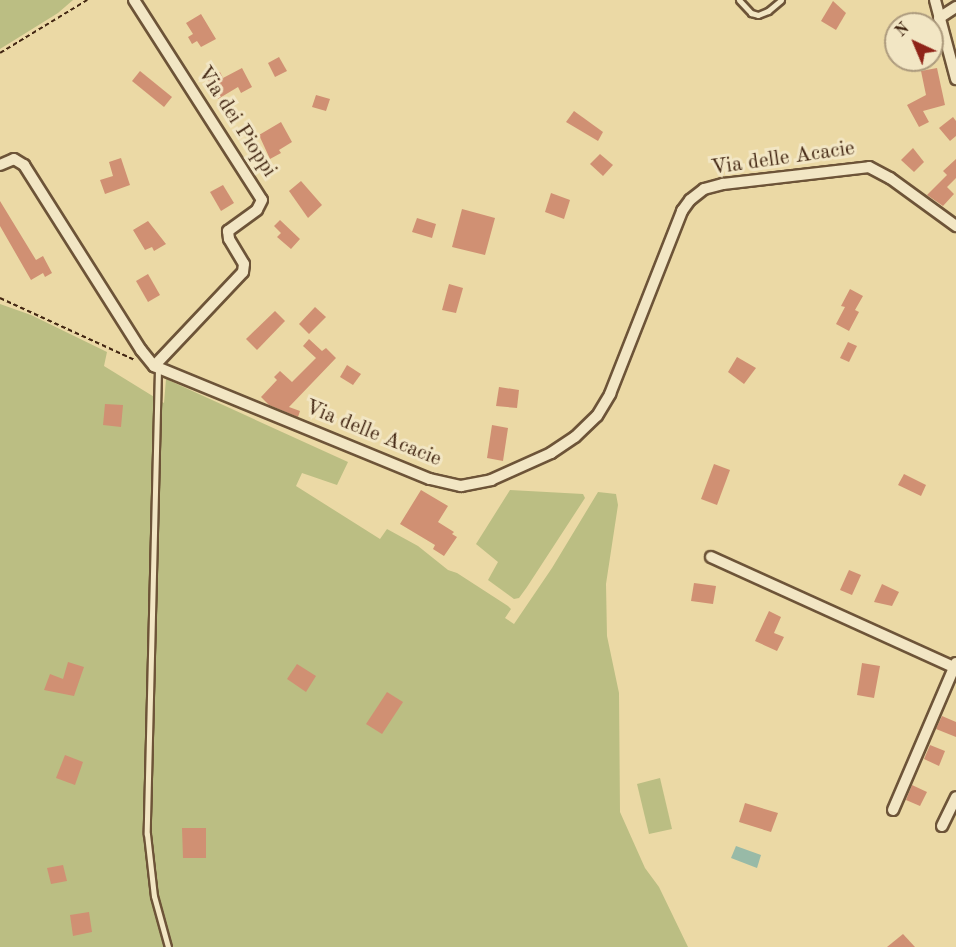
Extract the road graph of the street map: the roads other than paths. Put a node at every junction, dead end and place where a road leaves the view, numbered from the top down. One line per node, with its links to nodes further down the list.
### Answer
1 (134, 0): 8 (street, Via dei Pioppi)
2 (739, 0): 3 (lane)
3 (781, 0)
4 (944, 36): 5 (street)
5 (956, 79)
6 (0, 165): 8 (street)
7 (956, 226): 8 (street, Via delle Acacie)
8 (156, 368): 14 (lane)
9 (711, 557): 10 (street)
10 (955, 665): 12 (street)
11 (956, 797): 13 (street)
12 (893, 810)
13 (942, 826)
14 (168, 947)

